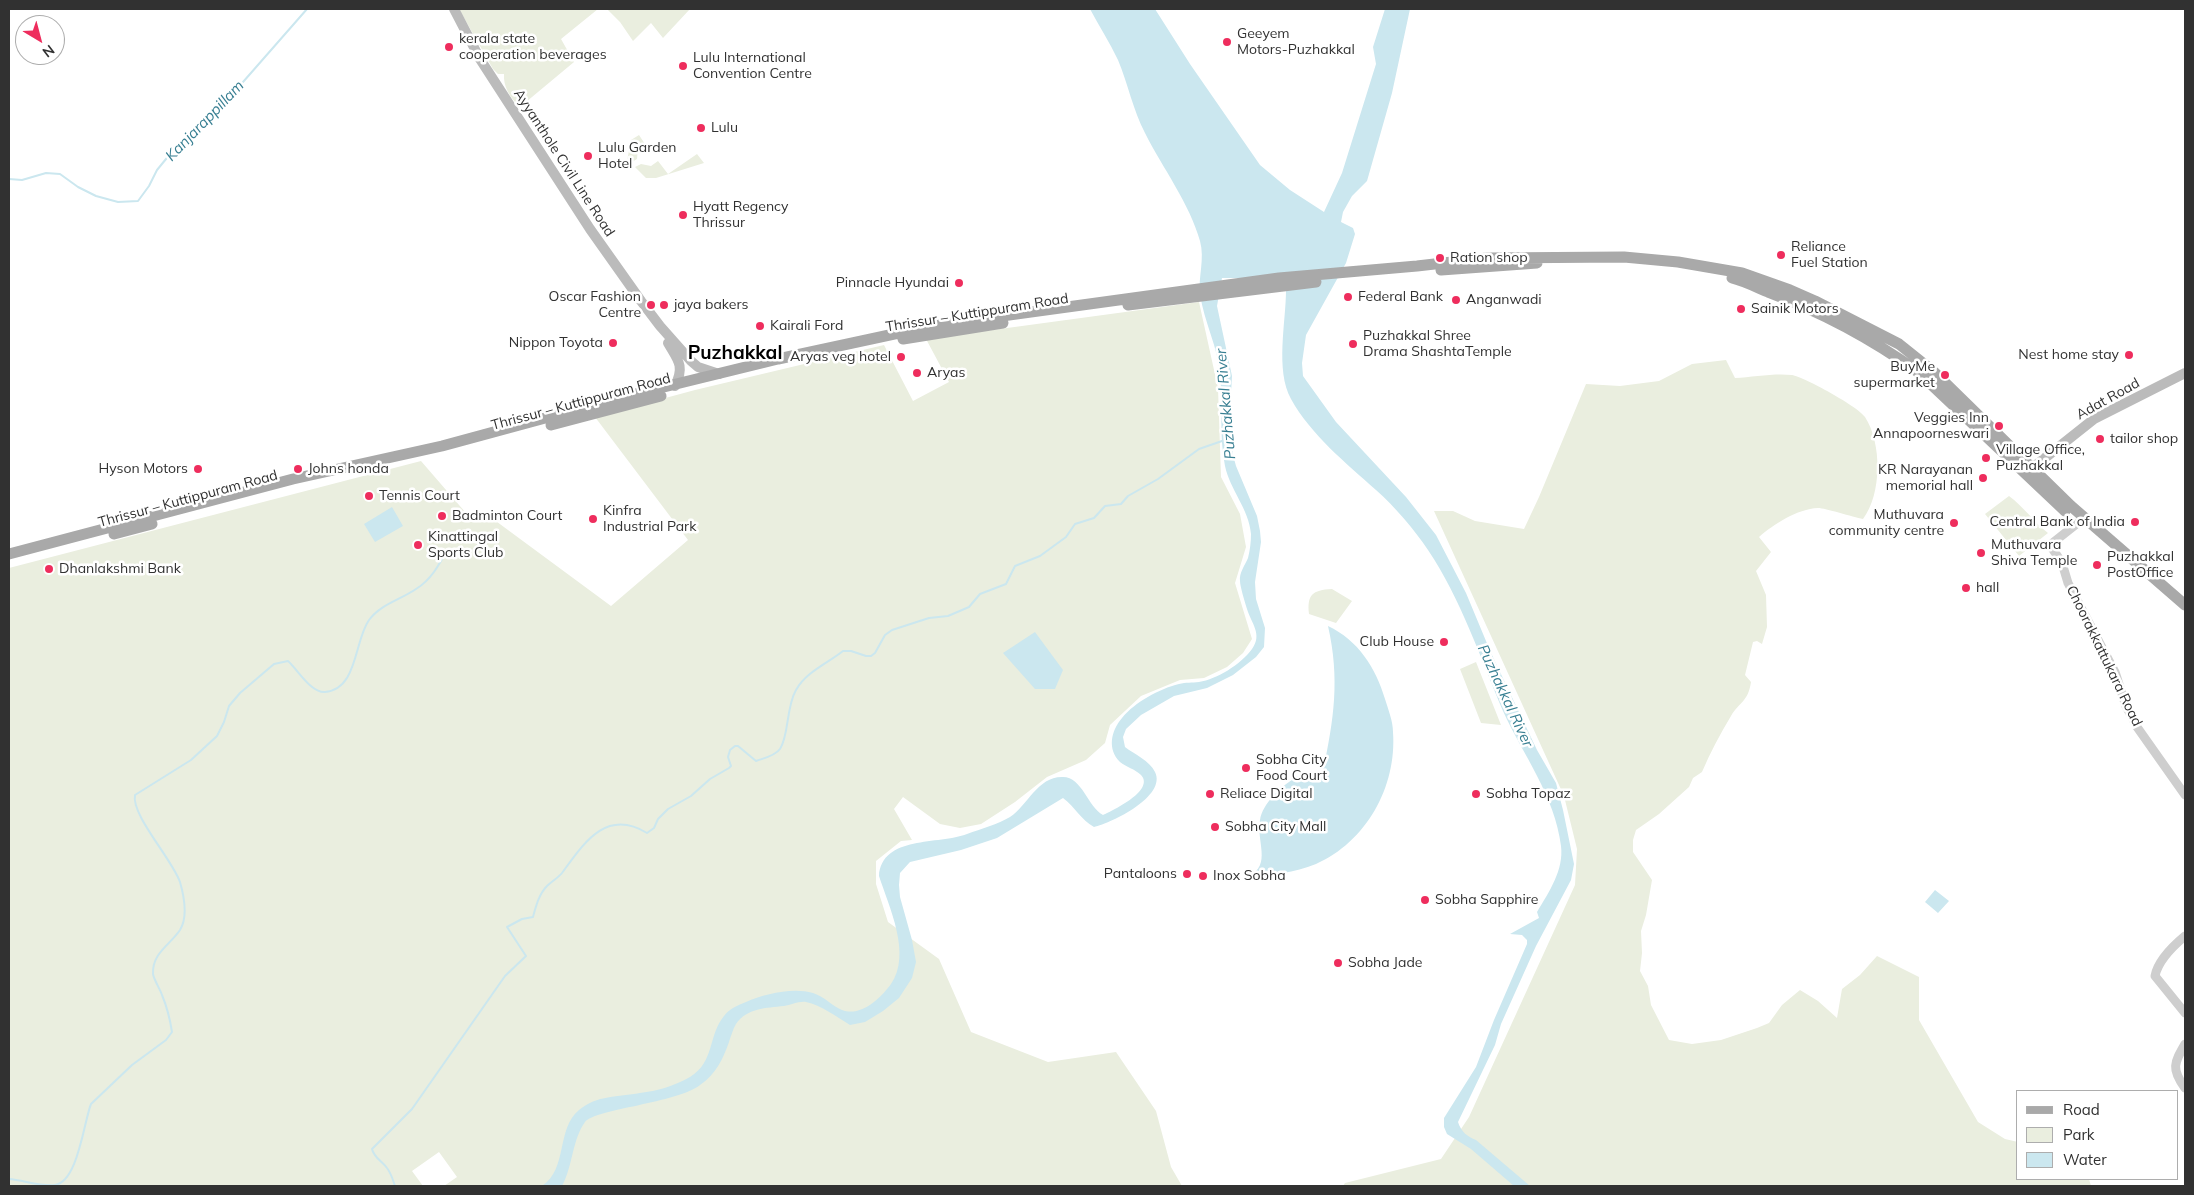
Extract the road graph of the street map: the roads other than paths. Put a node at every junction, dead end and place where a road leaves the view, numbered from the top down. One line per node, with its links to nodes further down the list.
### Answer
1 (454, 9): 5 (main road, Ayyanthole Civil Line Road)
2 (1354, 274): 3 (main road); 3 (main road); 10 (main road); 10 (main road)
3 (1280, 282): 4 (main road); 4 (main road, Thrissur – Kuttippuram Road)
4 (1227, 288): 6 (main road, Thrissur – Kuttippuram Road)
5 (660, 326): 8 (main road, Ayyanthole Civil Line Road); 9 (main road, Ayyanthole Civil Line Road)
6 (905, 334): 8 (main road, Thrissur – Kuttippuram Road); 13 (main road, Thrissur – Kuttippuram Road)
7 (2185, 373): 10 (main road, Adat Road)
8 (720, 374): 9 (main road, Thrissur – Kuttippuram Road)
9 (675, 386): 12 (main road, Thrissur – Kuttippuram Road)
10 (2028, 471): 11 (main road); 14 (main road)
11 (2079, 522): 15 (main road); 16 (street, Choorakkattukara Road)
12 (9, 554)
13 (9, 561)
14 (2185, 605)
15 (2185, 615)
16 (2185, 795)
17 (2185, 936): 18 (street)
18 (2185, 1013)
19 (2185, 1044): 20 (street)
20 (2185, 1088)

